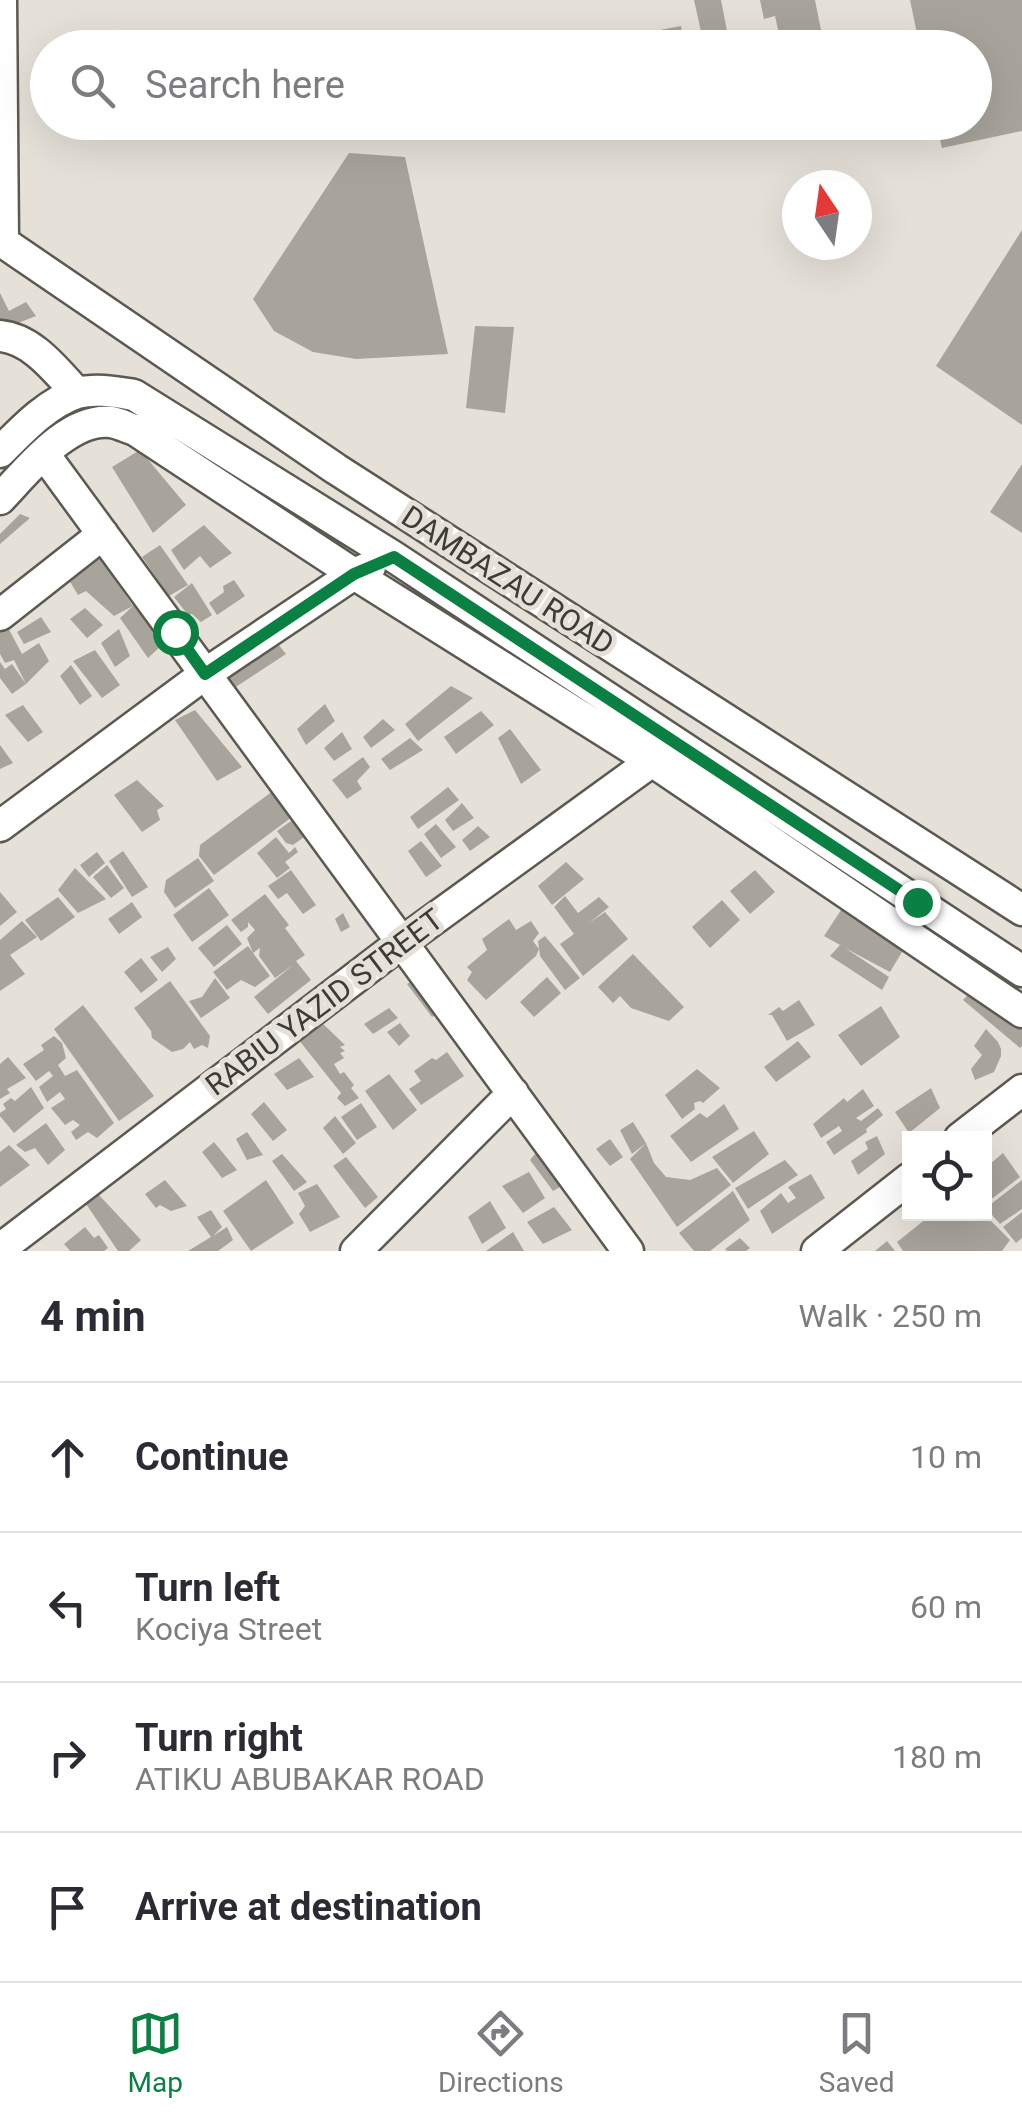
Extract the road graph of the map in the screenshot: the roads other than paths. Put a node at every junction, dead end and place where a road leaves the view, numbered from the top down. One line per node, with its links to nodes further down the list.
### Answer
1 (2, 0): 2 (street)
2 (1, 240): 9 (street, DAMBAZAU ROAD)
3 (0, 336): 4 (street)
4 (78, 394): 5 (street); 10 (street)
5 (0, 452)
6 (44, 454): 7 (street); 8 (street); 11 (street)
7 (0, 499)
8 (103, 534): 12 (street); 13 (street)
9 (452, 544): 10 (street); 16 (street, DAMBAZAU ROAD)
10 (394, 557): 11 (street); 17 (street)
11 (354, 574): 13 (street); 14 (street)
12 (0, 615)
13 (205, 674): 15 (street); 19 (street)
14 (652, 761): 19 (street, RABIU YAZID STREET); 21 (street)
15 (0, 826)
16 (948, 864): 17 (street); 18 (street, DAMBAZAU ROAD)
17 (917, 902): 20 (street)
18 (1022, 910)
19 (401, 943): 23 (street); 26 (street, RABIU YAZID STREET)
20 (1022, 971)
21 (1022, 1012)
22 (1022, 1090): 24 (street)
23 (512, 1093): 27 (street); 28 (street)
24 (969, 1131)
25 (902, 1184): 29 (street)
26 (0, 1249)
27 (356, 1251)
28 (628, 1251)
29 (817, 1251)

